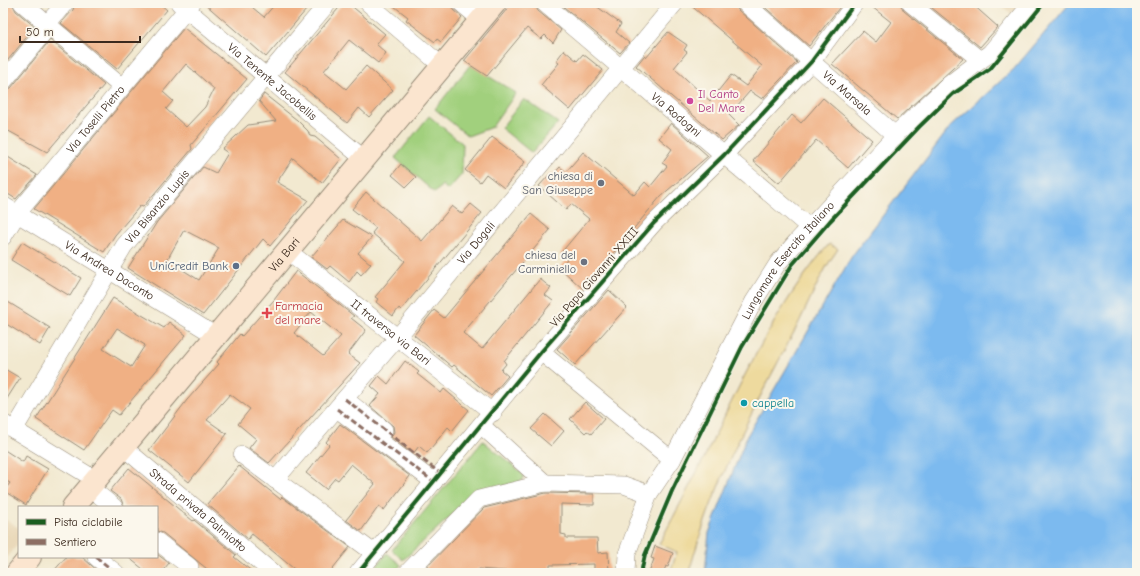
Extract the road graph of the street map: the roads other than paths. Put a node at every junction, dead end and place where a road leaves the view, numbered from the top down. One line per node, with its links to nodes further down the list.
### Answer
1 (22, 3): 15 (street)
2 (64, 3): 15 (street)
3 (328, 3): 20 (street, Via Bisanzio Lupis)
4 (368, 3): 18 (street)
5 (461, 3): 14 (street)
6 (495, 3): 14 (main road, Via Bari)
7 (544, 3): 19 (street, Via Rodogni)
8 (675, 3): 19 (street, Via Dogali)
9 (745, 3): 17 (street, Via Marsala)
10 (856, 3): 17 (street, Via Papa Giovanni XXIII)
11 (910, 3): 16 (street)
12 (1032, 3): 16 (street, Lungomare Esercito Italiano)
13 (186, 5): 20 (street, Via Tenente Jacobellis); 22 (street, Via Toselli Pietro)
14 (480, 19): 18 (main road, Via Bari)
15 (48, 25): 21 (street); 22 (street)
16 (980, 60): 23 (street, Lungomare Esercito Italiano)
17 (812, 61): 23 (street, Via Marsala); 24 (street, Via Papa Giovanni XXIII)
18 (442, 66): 25 (main road, Via Bari)
19 (621, 67): 24 (street, Via Rodogni); 32 (street, Via Dogali)
20 (267, 75): 25 (street, Via Tenente Jacobellis); 30 (street, Via Bisanzio Lupis)
21 (3, 82)
22 (122, 87): 26 (street, Via Toselli Pietro)
23 (896, 136): 27 (street, Lungomare Esercito Italiano)
24 (724, 154): 27 (street, Via Rodogni); 33 (street, Via Papa Giovanni XXIII)
25 (365, 160): 29 (main road, Via Bari)
26 (10, 210): 28 (street, Via Toselli Pietro); 30 (street, Via Andrea Daconto)
27 (809, 227): 40 (street, Lungomare Esercito Italiano)
28 (3, 237)
29 (288, 251): 31 (main road, Via Bari); 32 (street, II traversa via Bari)
30 (110, 271): 31 (street, Via Andrea Daconto); 36 (street, Via Bisanzio Lupis)
31 (216, 336): 38 (main road, Via Bari)
32 (397, 338): 34 (street, Via Dogali); 35 (street, II traversa via Bari)
33 (541, 352): 35 (street, Via Papa Giovanni XXIII); 40 (street)
34 (341, 404): 41 (street); 42 (street, Via Dogali)
35 (493, 413): 37 (street, Via Papa Giovanni XXIII)
36 (8, 426): 43 (street)
37 (482, 426): 41 (street, Via Papa Giovanni XXIII); 44 (street)
38 (123, 447): 43 (main road, Via Bari); 55 (street, Strada privata Palmiotto)
39 (242, 455): 42 (street)
40 (672, 460): 45 (street, Lungomare Esercito Italiano)
41 (437, 478): 49 (street, Via Papa Giovanni XXIII)
42 (275, 480): 49 (street)
43 (92, 483): 46 (main road, Via Bari); 47 (street)
44 (545, 483): 45 (street); 57 (street)
45 (649, 494): 58 (street, Lungomare Esercito Italiano)
46 (74, 506)
47 (113, 506)
48 (158, 542): 52 (street)
49 (374, 553): 56 (street, Via Papa Giovanni XXIII)
50 (29, 558): 53 (main road)
51 (97, 558): 54 (street)
52 (190, 567)
53 (17, 573)
54 (116, 573)
55 (273, 573)
56 (358, 573)
57 (407, 573)
58 (626, 573)

